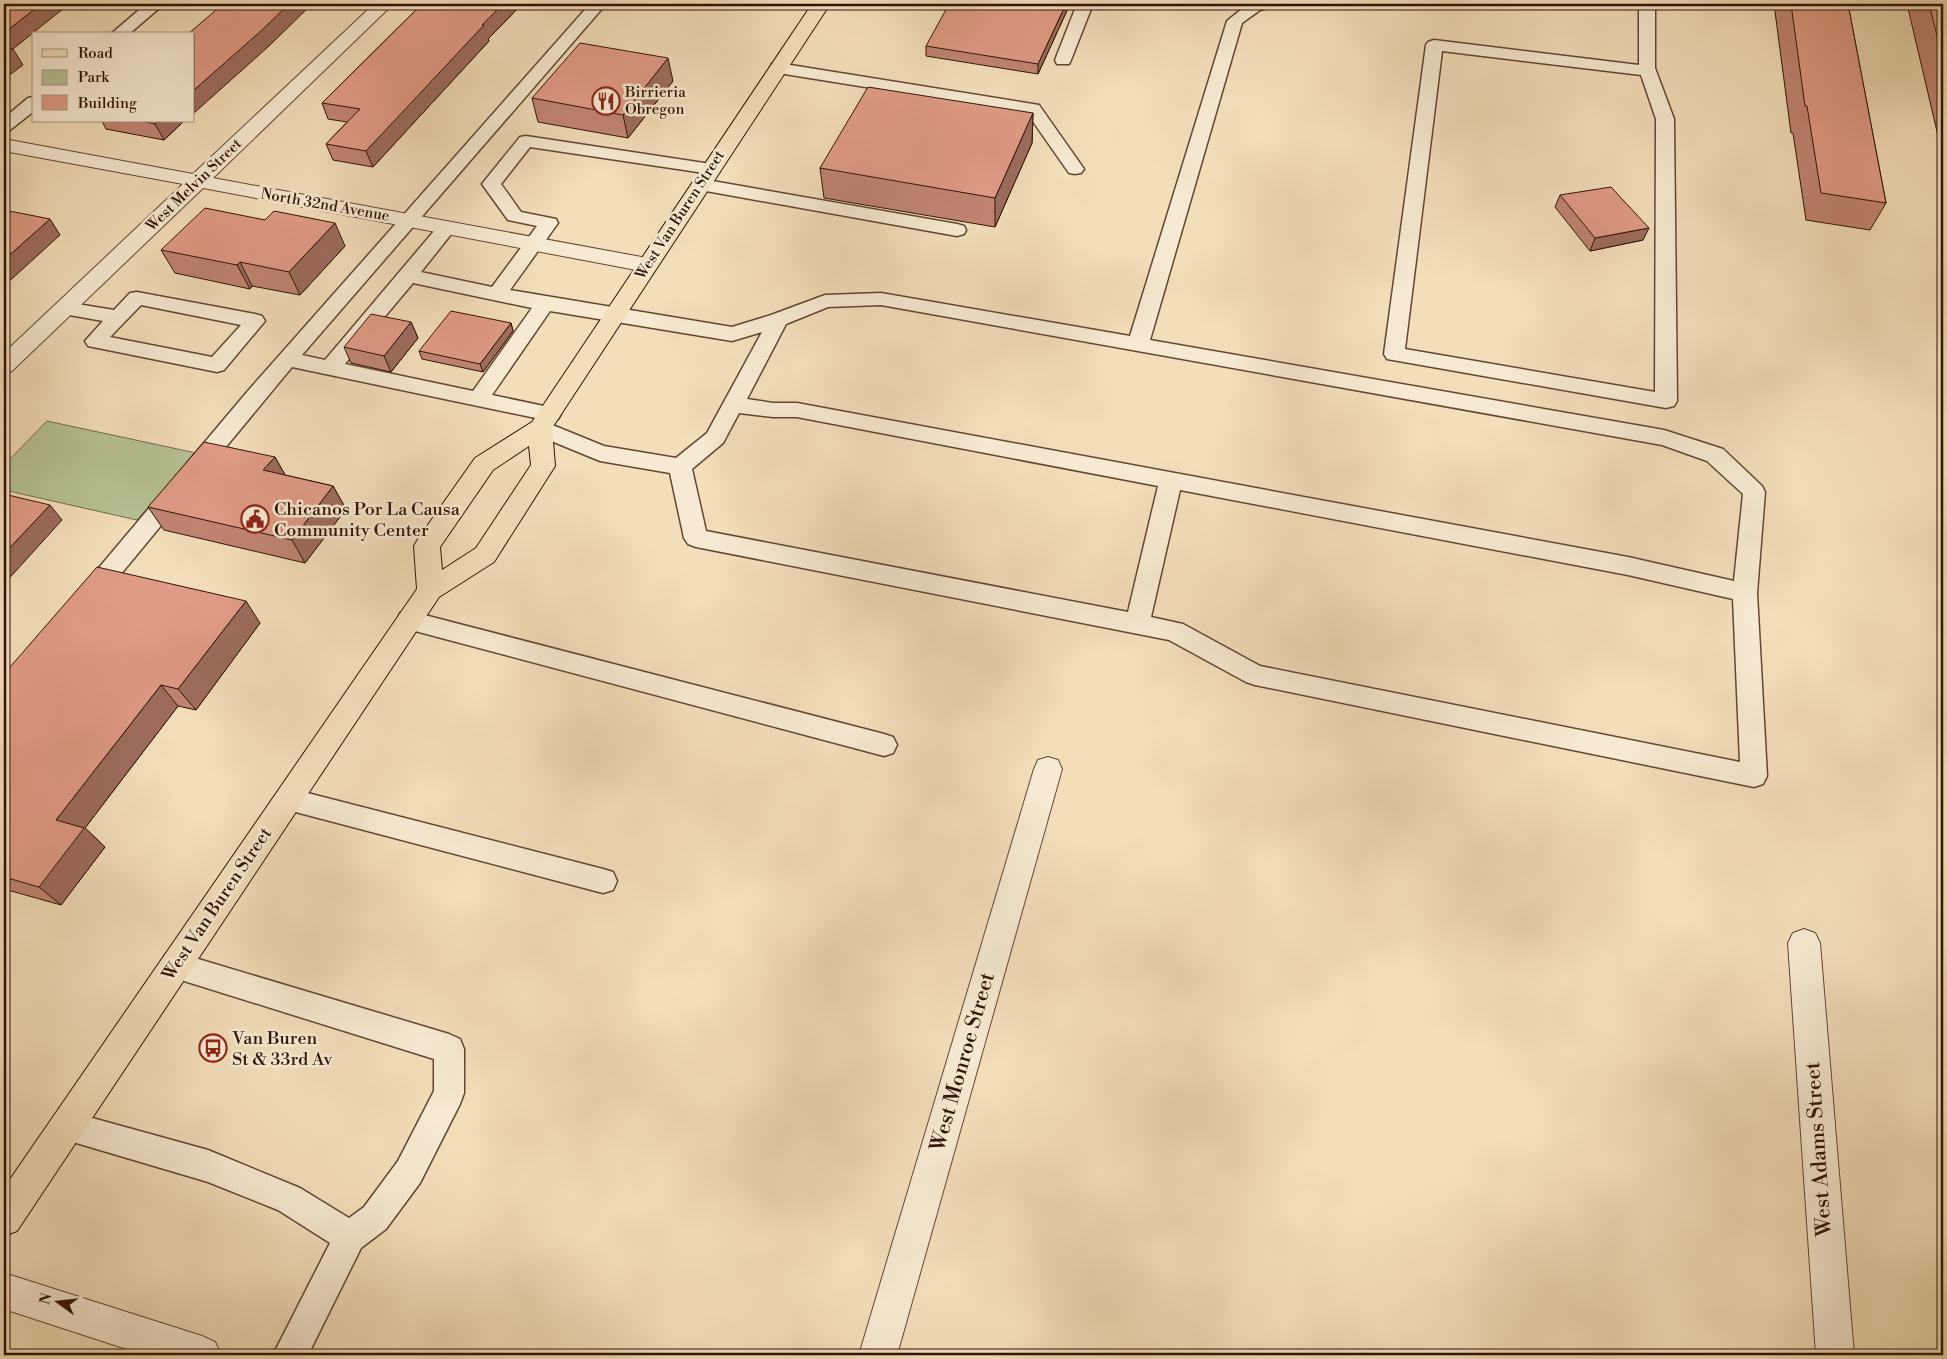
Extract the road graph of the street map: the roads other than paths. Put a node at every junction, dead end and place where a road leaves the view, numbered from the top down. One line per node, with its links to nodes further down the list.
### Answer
1 (156, 4): 8 (lane)
2 (384, 4): 17 (street, West Melvin Street)
3 (598, 4): 18 (lane)
4 (821, 4): 10 (main road, West Van Buren Street)
5 (1085, 4): 9 (lane)
6 (1647, 4): 11 (lane)
7 (1254, 5): 30 (lane)
8 (121, 32)
9 (1064, 60)
10 (778, 68): 15 (lane); 16 (main road, West Van Buren Street)
11 (1648, 71): 11 (lane)
12 (32, 104): 13 (lane)
13 (4, 126)
14 (4, 145): 17 (street, North 32nd Avenue)
15 (1075, 169)
16 (706, 177): 20 (lane); 21 (lane); 22 (main road, West Van Buren Street)
17 (198, 182): 18 (street, North 32nd Avenue); 26 (street, West Melvin Street)
18 (410, 221): 19 (street, North 32nd Avenue); 31 (lane)
19 (447, 228): 21 (street, North 32nd Avenue); 23 (lane)
20 (957, 230)
21 (534, 244): 22 (street, North 32nd Avenue); 24 (lane)
22 (647, 265): 27 (main road, West Van Buren Street)
23 (408, 276): 24 (lane); 33 (lane)
24 (497, 294): 25 (lane)
25 (545, 304): 27 (lane); 34 (lane)
26 (64, 308): 28 (lane); 32 (street, West Melvin Street)
27 (615, 315): 29 (lane); 36 (main road, West Van Buren Street)
28 (118, 317): 28 (lane)
29 (778, 320): 30 (lane); 35 (lane)
30 (1138, 344): 40 (lane)
31 (287, 359): 33 (lane); 41 (lane)
32 (4, 366)
33 (330, 368): 34 (lane)
34 (478, 399): 36 (lane)
35 (733, 405): 37 (lane); 38 (lane)
36 (545, 421): 37 (lane); 39 (main road, West Van Buren Street); 39 (main road, West Van Buren Street)
37 (680, 467): 43 (lane)
38 (1171, 480): 40 (lane); 43 (lane)
39 (430, 590): 42 (main road, West Van Buren Street)
40 (1745, 593): 43 (lane)
41 (74, 614)
42 (409, 620): 44 (lane); 46 (main road, West Van Buren Street)
43 (1136, 624)
44 (884, 745)
45 (1048, 769): 56 (street, West Monroe Street)
46 (288, 799): 47 (lane); 49 (main road, West Van Buren Street)
47 (603, 882)
48 (1804, 943): 57 (street, West Adams Street)
49 (175, 965): 50 (main road, West Van Buren Street); 52 (lane)
50 (67, 1126): 51 (main road, West Van Buren Street); 52 (lane)
51 (4, 1218)
52 (350, 1237): 55 (lane)
53 (4, 1291): 54 (street)
54 (202, 1355)
55 (290, 1355)
56 (878, 1355)
57 (1834, 1355)

